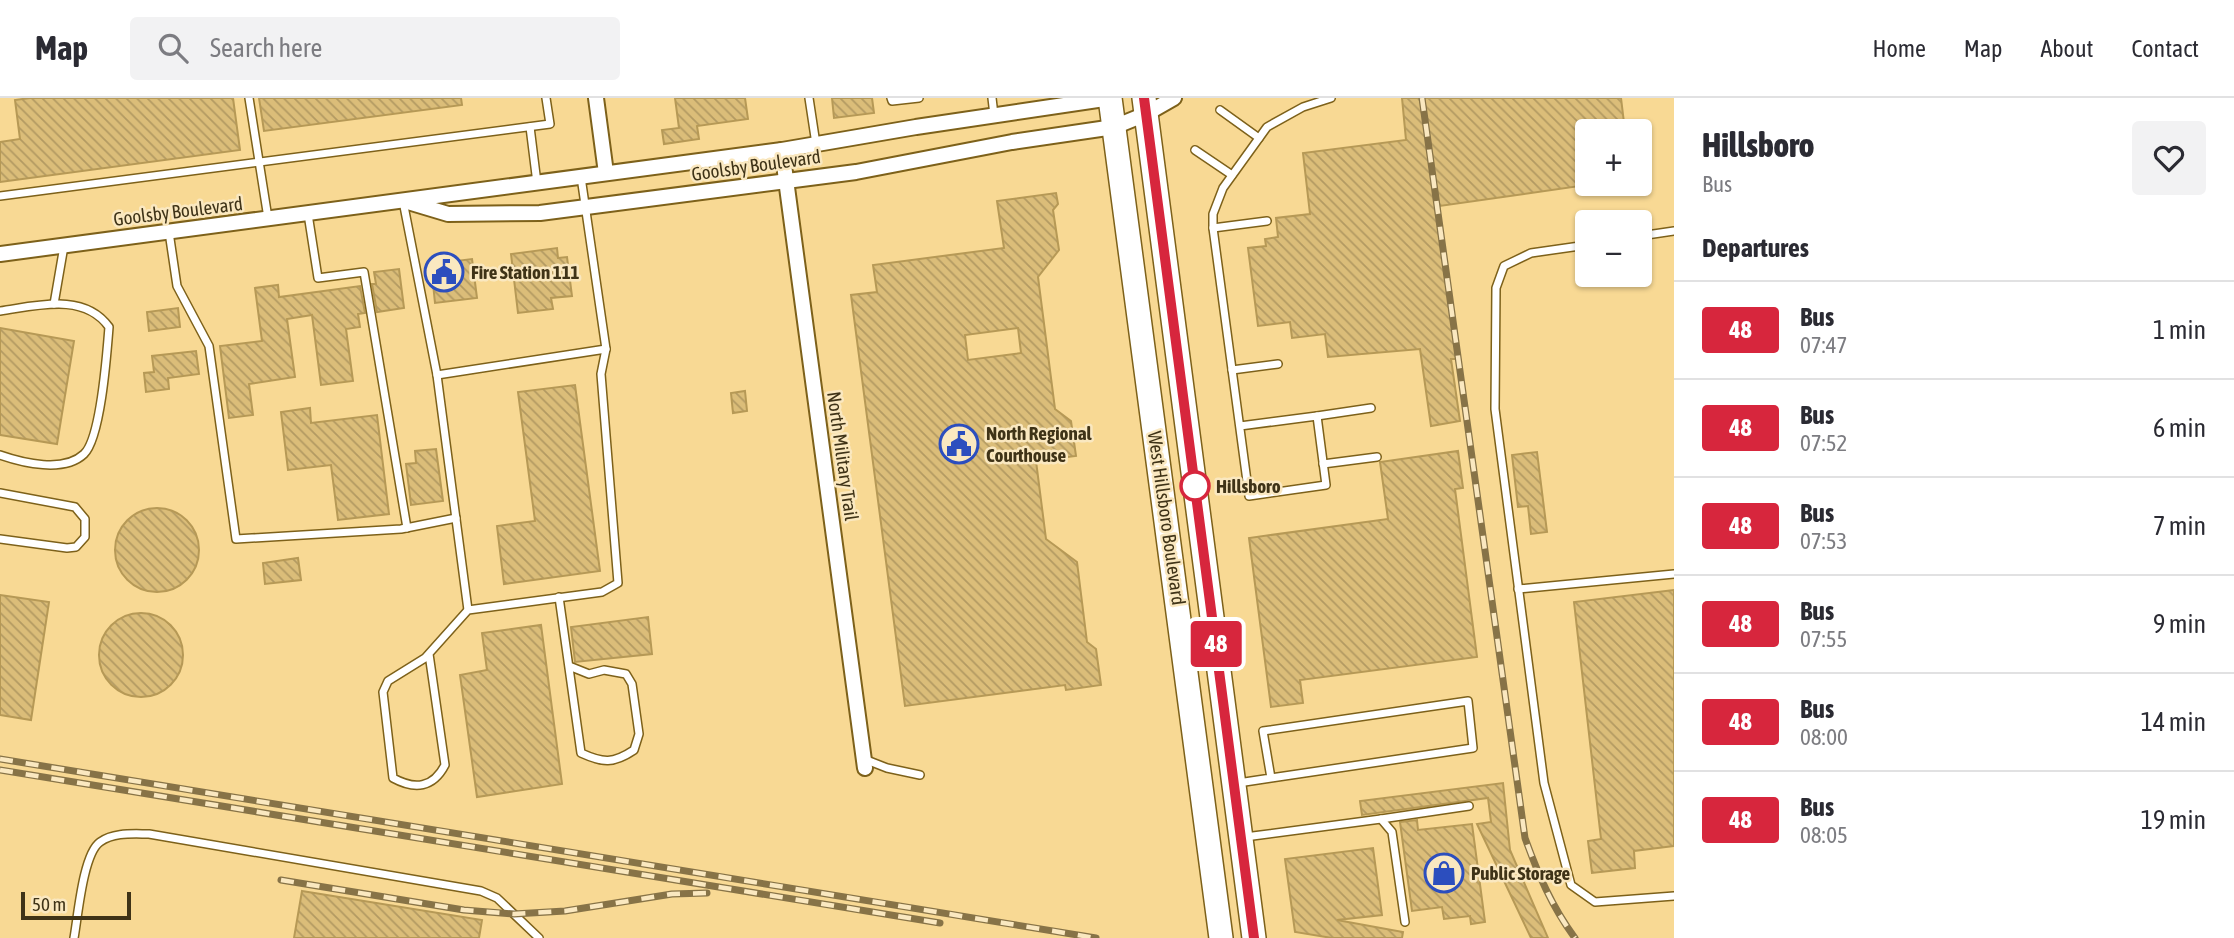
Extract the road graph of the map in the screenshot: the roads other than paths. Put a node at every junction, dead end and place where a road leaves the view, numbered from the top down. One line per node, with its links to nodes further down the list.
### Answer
1 (249, 98): 20 (lane)
2 (547, 98): 14 (lane)
3 (596, 98): 21 (street)
4 (809, 98): 17 (lane)
5 (891, 98): 6 (lane)
6 (919, 98)
7 (992, 98): 13 (lane)
8 (1110, 98): 13 (street, Goolsby Boulevard); 15 (main road, West Hillsboro Boulevard)
9 (1174, 98): 11 (street, Goolsby Boulevard)
10 (1331, 98): 16 (lane)
11 (1145, 106): 15 (street, Goolsby Boulevard); 52 (main road, West Hillsboro Boulevard)
12 (1220, 110): 16 (lane)
13 (994, 116): 17 (street, Goolsby Boulevard)
14 (530, 127): 20 (lane); 25 (lane)
15 (1114, 127): 24 (street, Goolsby Boulevard); 48 (main road, West Hillsboro Boulevard)
16 (1259, 138): 23 (lane)
17 (816, 144): 18 (street, Goolsby Boulevard)
18 (782, 150): 21 (street, Goolsby Boulevard); 24 (street, North Military Trail)
19 (1195, 150): 23 (lane)
20 (259, 161): 26 (lane); 30 (lane)
21 (606, 173): 22 (street, Goolsby Boulevard)
22 (581, 176): 25 (street, Goolsby Boulevard); 28 (lane)
23 (1232, 176): 32 (lane)
24 (786, 181): 28 (street, Goolsby Boulevard); 64 (street, North Military Trail)
25 (537, 183): 27 (street, Goolsby Boulevard)
26 (0, 196)
27 (403, 201): 28 (street, Goolsby Boulevard); 29 (street, Goolsby Boulevard); 44 (lane)
28 (585, 208): 41 (lane)
29 (307, 214): 30 (street, Goolsby Boulevard); 55 (lane)
30 (268, 219): 34 (street, Goolsby Boulevard)
31 (1267, 221): 32 (lane)
32 (1213, 228): 43 (lane)
33 (1674, 231): 35 (lane)
34 (169, 232): 36 (street, Goolsby Boulevard); 55 (lane)
35 (1652, 234)
36 (64, 246): 38 (street, Goolsby Boulevard); 39 (lane)
37 (1575, 247): 58 (lane)
38 (0, 254)
39 (54, 304): 40 (lane); 49 (lane)
40 (0, 311)
41 (606, 349): 44 (lane); 59 (lane)
42 (1278, 364): 43 (lane)
43 (1232, 370): 47 (lane)
44 (438, 375): 54 (lane)
45 (1371, 408): 46 (lane)
46 (1317, 416): 47 (lane); 51 (lane)
47 (1240, 426): 51 (lane)
48 (1155, 429): 52 (main road); 63 (main road, West Hillsboro Boulevard)
49 (0, 455)
50 (1377, 457): 51 (lane)
51 (1323, 464)
52 (1193, 475): 67 (main road, West Hillsboro Boulevard)
53 (0, 493): 56 (lane)
54 (456, 518): 55 (lane); 60 (lane)
55 (407, 528)
56 (0, 539)
57 (1674, 573): 58 (lane)
58 (1518, 589): 71 (lane)
59 (559, 597): 60 (lane); 62 (lane)
60 (468, 610): 61 (lane)
61 (429, 654): 61 (lane)
62 (569, 666): 62 (lane)
63 (1194, 728): 67 (main road); 75 (main road, West Hillsboro Boulevard)
64 (865, 764): 65 (lane)
65 (920, 775)
66 (1271, 778): 66 (lane); 67 (lane)
67 (1234, 783): 70 (main road, West Hillsboro Boulevard)
68 (1469, 806): 69 (lane)
69 (1381, 819): 70 (lane); 72 (lane)
70 (1241, 838): 76 (main road, West Hillsboro Boulevard)
71 (1674, 896)
72 (1405, 922)
73 (74, 938): 74 (lane)
74 (538, 938)
75 (1221, 938)
76 (1254, 938)

